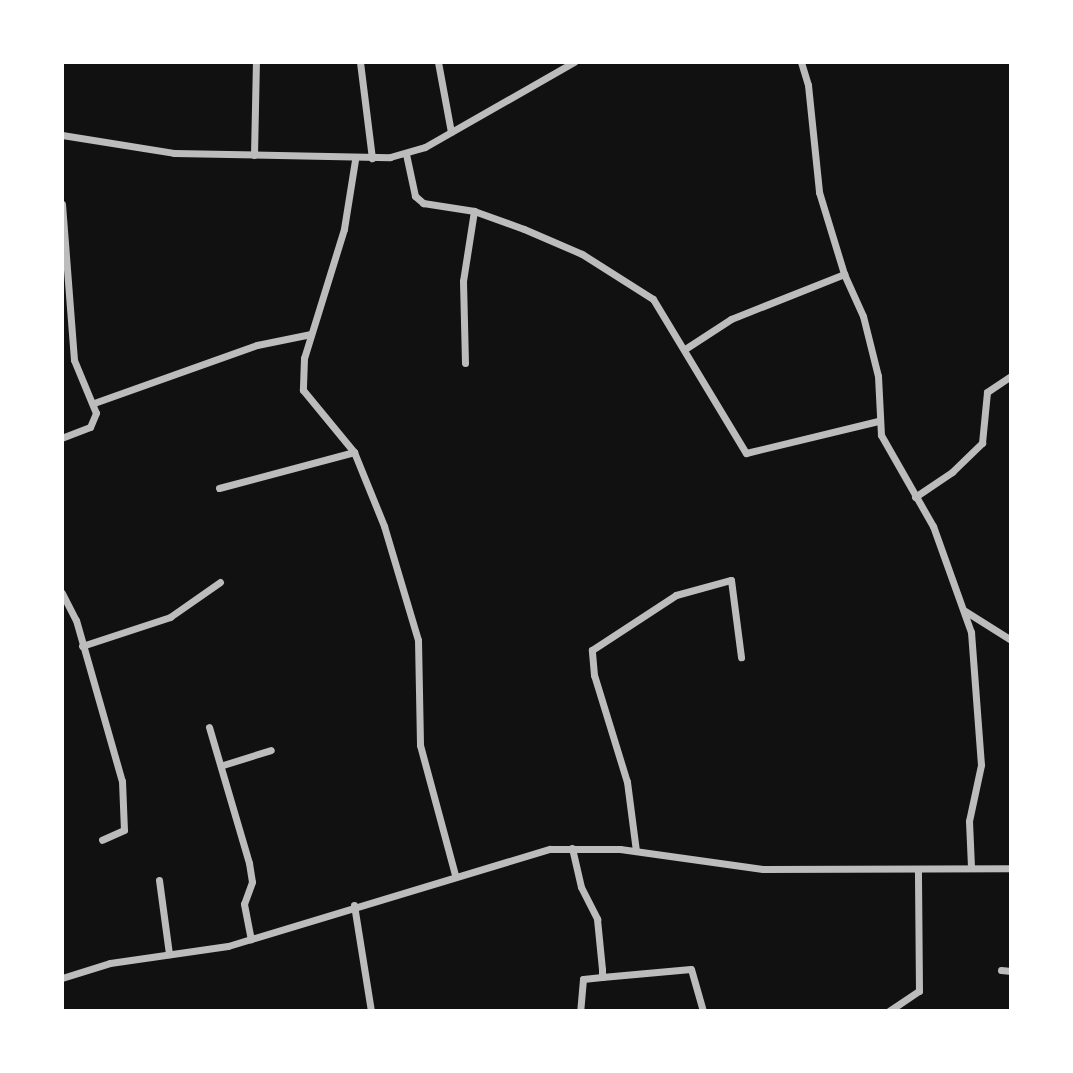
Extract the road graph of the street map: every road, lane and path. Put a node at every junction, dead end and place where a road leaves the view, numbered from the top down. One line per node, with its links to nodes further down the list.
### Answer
1 (256, 62): 9 (street)
2 (360, 62): 10 (street)
3 (438, 62): 6 (street)
4 (574, 62): 6 (street)
5 (801, 62): 14 (street)
6 (451, 132): 8 (street)
7 (62, 135): 9 (street)
8 (406, 154): 10 (street); 13 (street)
9 (254, 155): 11 (street)
10 (372, 158): 11 (street)
11 (355, 160): 15 (street)
12 (62, 204): 19 (street)
13 (474, 211): 16 (street); 17 (street)
14 (844, 274): 16 (street); 20 (street)
15 (311, 334): 19 (street); 22 (street)
16 (685, 349): 20 (street)
17 (465, 363)
18 (1011, 376): 24 (street)
19 (94, 403): 21 (street)
20 (878, 421): 24 (street)
21 (62, 438)
22 (354, 452): 23 (street); 40 (street)
23 (219, 488)
24 (915, 497): 27 (street)
25 (220, 582): 29 (street)
26 (62, 593): 29 (street)
27 (965, 611): 28 (street); 37 (street)
28 (1011, 640)
29 (82, 646): 34 (street)
30 (741, 657): 36 (street)
31 (209, 727): 33 (street)
32 (271, 750): 33 (street)
33 (223, 765): 43 (street)
34 (102, 840)
35 (572, 848): 36 (street); 40 (street); 47 (street)
36 (636, 851): 39 (street)
37 (971, 866): 38 (street); 39 (street)
38 (1011, 868)
39 (918, 870): 52 (street)
40 (455, 875): 42 (street)
41 (159, 880): 44 (street)
42 (354, 905): 43 (street); 49 (street)
43 (251, 939): 44 (street)
44 (169, 954): 48 (street)
45 (1001, 970): 46 (street)
46 (1011, 971)
47 (602, 977): 50 (street); 51 (street)
48 (62, 978)
49 (371, 1011)
50 (580, 1011)
51 (703, 1011)
52 (889, 1011)

